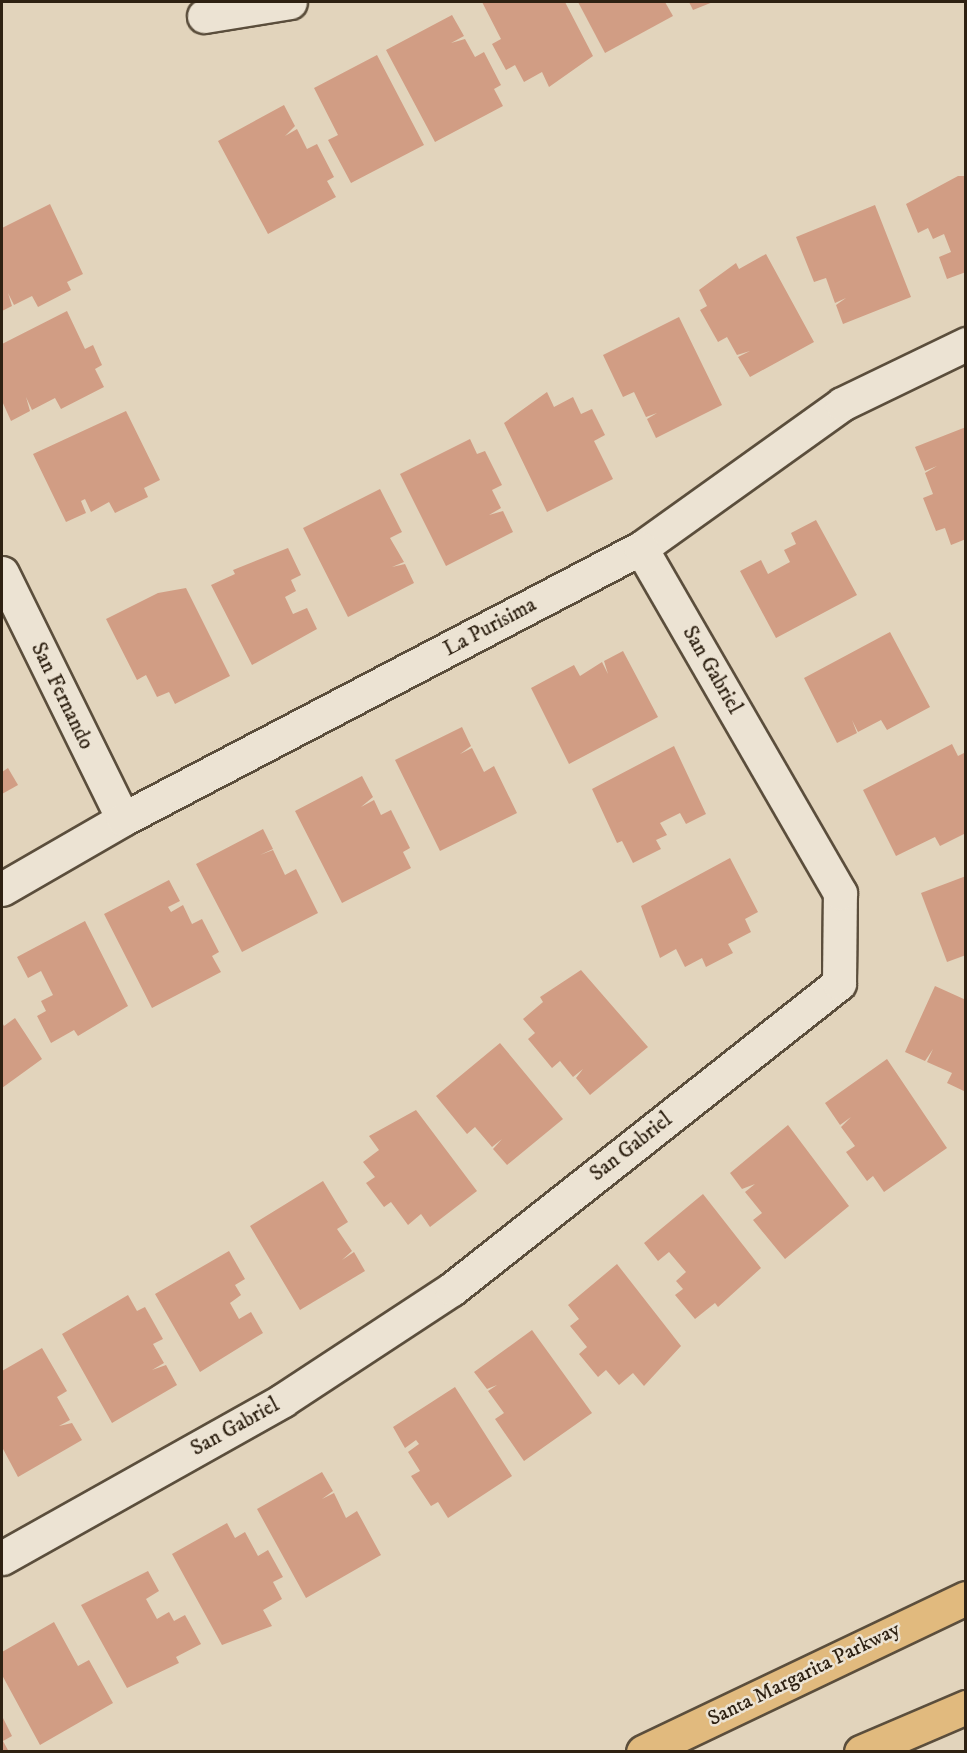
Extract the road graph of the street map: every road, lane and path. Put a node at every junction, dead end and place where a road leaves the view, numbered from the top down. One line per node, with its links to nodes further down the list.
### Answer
1 (290, 2): 2 (street)
2 (204, 16)
3 (966, 344): 4 (street, La Purisima)
4 (641, 548): 6 (street, La Purisima); 8 (street, San Gabriel)
5 (2, 573): 6 (street, San Fernando)
6 (123, 819): 7 (street, La Purisima)
7 (2, 889)
8 (2, 1558)
9 (966, 1598): 11 (main road, Santa Margarita Parkway)
10 (966, 1707): 12 (main road)
11 (643, 1752)
12 (861, 1752)

